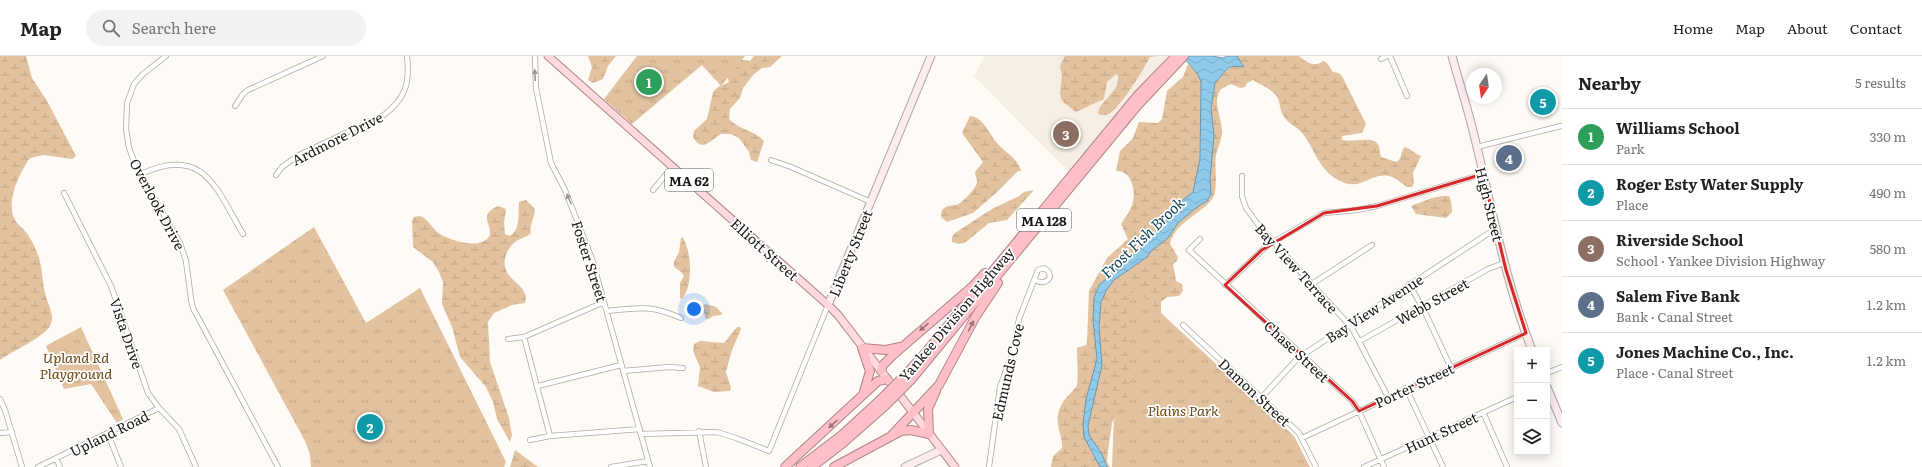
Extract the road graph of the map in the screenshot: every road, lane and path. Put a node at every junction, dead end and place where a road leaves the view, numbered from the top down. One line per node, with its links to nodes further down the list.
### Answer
1 (166, 56): 18 (street, Overlook Drive)
2 (323, 56): 13 (street)
3 (407, 56): 20 (street, Ardmore Drive)
4 (535, 56): 37 (street, Foster Street, one-way to 4)
5 (548, 56): 17 (main road, Elliott Street / MA 62)
6 (930, 56): 24 (main road, Liberty Street)
7 (1387, 56): 11 (street)
8 (1390, 56): 12 (street)
9 (1452, 56): 15 (main road, High Street)
10 (1178, 58): 25 (highway, Yankee Division Highway / MA 128); 29 (highway, Yankee Division Highway / MA 128)
11 (1381, 59)
12 (1407, 96)
13 (235, 106)
14 (1561, 126): 15 (street)
15 (1477, 147): 19 (main road, High Street)
16 (771, 160): 24 (street)
17 (673, 166): 22 (street); 38 (main road, Elliott Street / MA 62)
18 (142, 174): 27 (street); 96 (street, Overlook Drive)
19 (1483, 174): 26 (main road, High Street); 30 (street)
20 (276, 175)
21 (1242, 176): 30 (street, Bay View Terrace)
22 (654, 190)
23 (64, 193): 71 (street, Vista Drive)
24 (871, 202): 38 (main road, Liberty Street)
25 (1041, 212): 48 (highway, one-way to 48); 59 (highway, Yankee Division Highway / MA 128)
26 (1497, 231): 32 (main road, High Street); 36 (street, Bay View Avenue)
27 (243, 234)
28 (1200, 239): 34 (street, Chase Street)
29 (1026, 242): 59 (highway, Yankee Division Highway / MA 128); 61 (highway, one-way to 29)
30 (1274, 242): 34 (street); 35 (street, Bay View Terrace)
31 (1372, 245): 35 (street)
32 (1504, 263): 39 (street, Webb Street); 44 (main road, High Street)
33 (1034, 280): 106 (street, Edmunds Cove)
34 (1225, 284): 51 (street, Chase Street)
35 (1312, 284): 42 (street, Bay View Terrace)
36 (1409, 284): 39 (street); 42 (street, Bay View Avenue)
37 (604, 302): 40 (street, Foster Street); 45 (street)
38 (828, 305): 50 (main road, Elliott Street / MA 62); 78 (street, Liberty Street)
39 (1422, 307): 47 (street, Webb Street); 55 (street)
40 (607, 311): 41 (street); 52 (street, Foster Street)
41 (680, 318)
42 (1349, 324): 47 (street, Bay View Terrace); 51 (street, Bay View Avenue)
43 (1183, 325): 65 (street, Damon Street)
44 (1526, 333): 49 (main road, High Street); 55 (street, Porter Street)
45 (524, 337): 46 (street); 62 (street)
46 (508, 339)
47 (1360, 341): 66 (street, Bay View Terrace)
48 (902, 346): 50 (highway); 57 (highway)
49 (1531, 347)
50 (862, 348): 57 (main road, Elliott Street / MA 62); 67 (highway)
51 (1302, 355): 65 (street, Bay View Avenue); 72 (street, Chase Street)
52 (621, 365): 56 (street, Foster Street); 62 (street)
53 (1562, 367): 58 (street)
54 (683, 368): 56 (street)
55 (1451, 368): 63 (street, Porter Street)
56 (624, 371): 76 (street, Foster Street)
57 (881, 371): 60 (main road, Elliott Street / MA 62)
58 (1550, 372)
59 (908, 378): 70 (highway, Yankee Division Highway / MA 128, bridge)
60 (887, 379): 67 (highway); 73 (main road, Elliott Street / MA 62)
61 (939, 385): 73 (highway); 81 (highway)
62 (538, 386): 83 (street)
63 (1406, 388): 66 (street, Porter Street); 84 (street)
64 (1550, 394): 75 (main road)
65 (1262, 397): 85 (street, Damon Street)
66 (1388, 397): 72 (street, Porter Street)
67 (862, 398): 100 (highway, one-way to 100)
68 (1514, 398): 74 (street, Hunt Street)
69 (0, 399): 77 (street)
70 (882, 404): 101 (highway, Yankee Division Highway / MA 128); 102 (highway, Yankee Division Highway / MA 128)
71 (159, 408): 80 (street, Upland Road); 95 (street, Vista Drive)
72 (1359, 411): 85 (street, Porter Street); 89 (street, Chase Street)
73 (913, 412): 81 (main road, Elliott Street / MA 62); 82 (highway)
74 (1483, 412): 84 (street, Hunt Street); 111 (street)
75 (1562, 423)
76 (641, 431): 78 (street); 83 (street); 90 (street, Foster Street)
77 (12, 432): 79 (street); 91 (street)
78 (699, 432): 99 (street)
79 (0, 433)
80 (108, 434): 88 (street, Upland Road); 94 (street)
81 (929, 434): 82 (highway); 87 (main road, Elliott Street / MA 62)
82 (892, 435): 103 (highway)
83 (550, 436): 86 (street)
84 (1429, 437): 89 (street, Hunt Street); 110 (street)
85 (1302, 438): 107 (street, Damon Street)
86 (530, 440)
87 (941, 450): 104 (main road); 105 (main road, Elliott Street / MA 62)
88 (56, 458): 92 (street, Upland Road); 93 (street)
89 (1380, 460): 108 (street, Hunt Street); 109 (street, Chase Street)
90 (648, 461): 97 (street); 98 (street, Foster Street)
91 (22, 467)
92 (38, 467)
93 (60, 467)
94 (121, 467)
95 (196, 467)
96 (278, 467)
97 (611, 467)
98 (650, 467)
99 (706, 467)
100 (785, 467)
101 (800, 467)
102 (812, 467)
103 (834, 467)
104 (905, 467)
105 (955, 467)
106 (989, 467)
107 (1316, 467)
108 (1364, 467)
109 (1384, 467)
110 (1443, 467)
111 (1507, 467)

